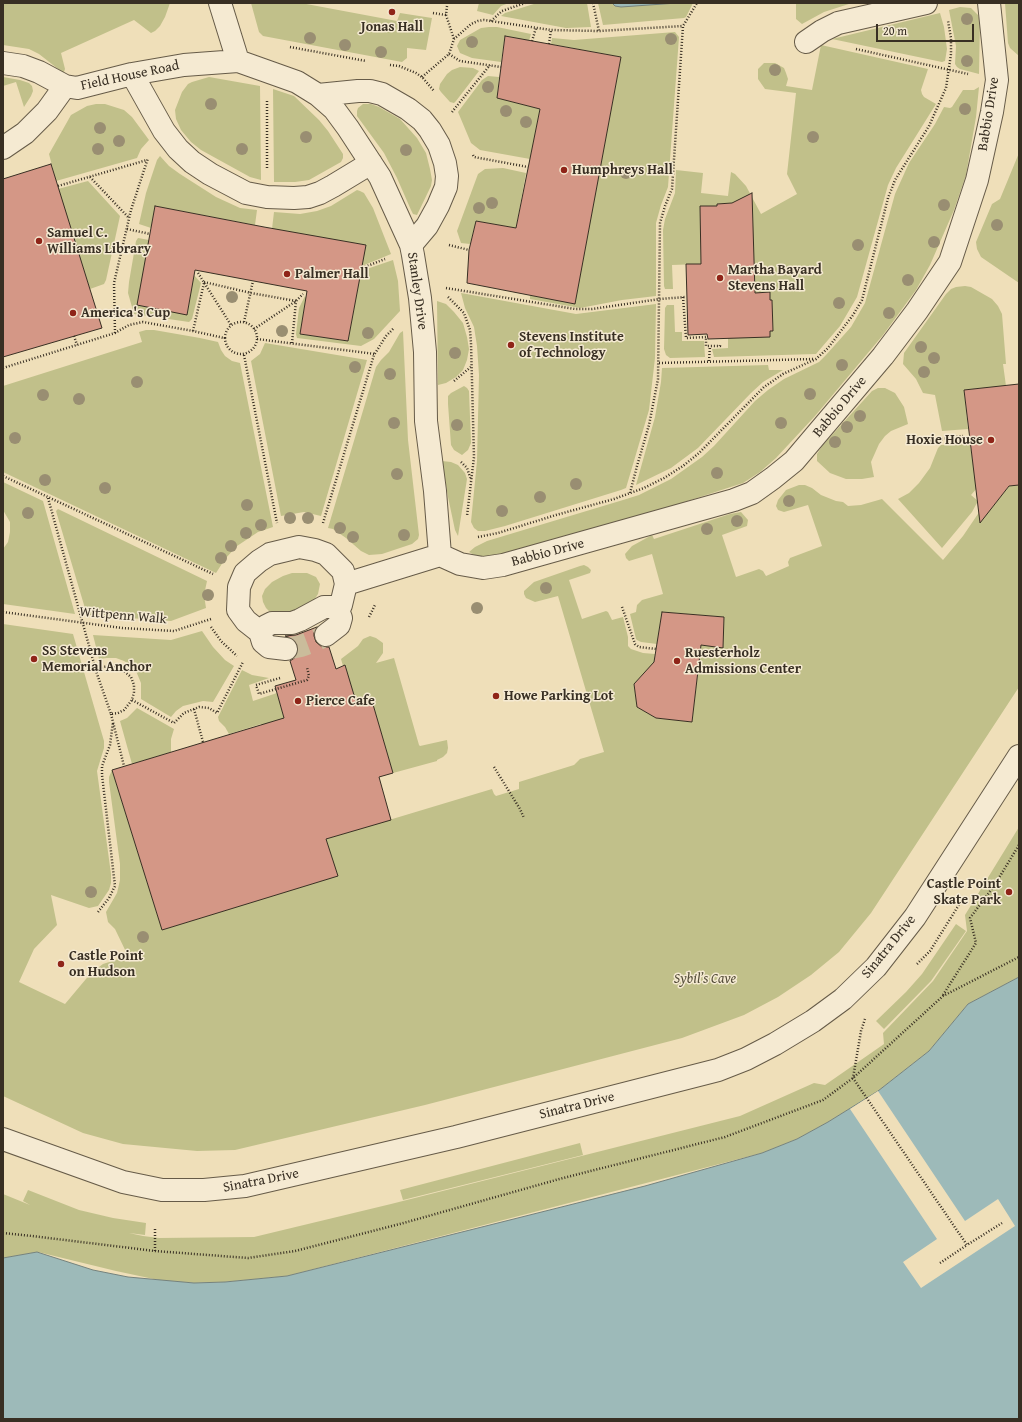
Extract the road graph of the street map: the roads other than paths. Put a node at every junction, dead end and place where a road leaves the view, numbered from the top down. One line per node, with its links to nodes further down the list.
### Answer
1 (220, 3): 5 (street)
2 (926, 3): 4 (street)
3 (989, 3): 13 (street, Babbio Drive)
4 (806, 42)
5 (238, 61): 7 (street, Field House Road); 9 (street, Stanley Drive)
6 (3, 63): 8 (street, Field House Road)
7 (132, 74): 8 (street, Field House Road); 11 (street)
8 (65, 86): 10 (street)
9 (318, 95): 11 (street, Stanley Drive); 12 (street)
10 (3, 148)
11 (371, 163): 12 (street, Stanley Drive)
12 (411, 246): 13 (street, Stanley Drive)
13 (440, 555): 14 (street)
14 (346, 584): 15 (street); 16 (street)
15 (338, 610): 16 (street); 17 (street)
16 (260, 632): 18 (street)
17 (326, 635)
18 (286, 649)
19 (1019, 756): 20 (street, Sinatra Drive)
20 (3, 1139)

